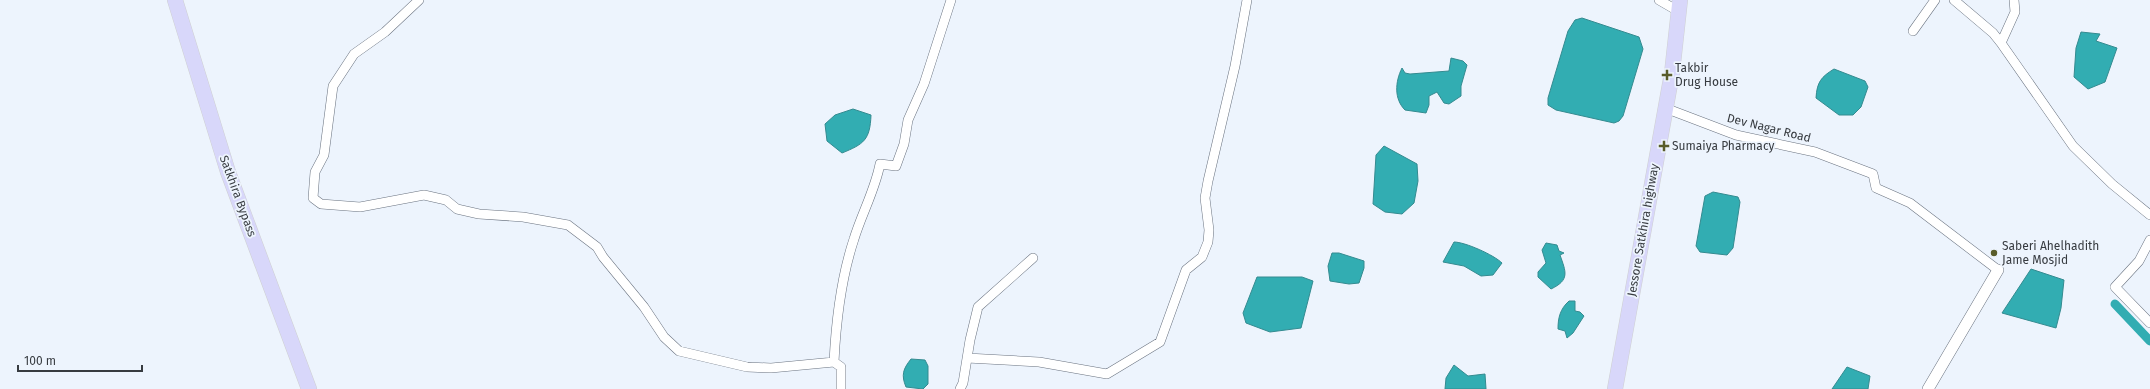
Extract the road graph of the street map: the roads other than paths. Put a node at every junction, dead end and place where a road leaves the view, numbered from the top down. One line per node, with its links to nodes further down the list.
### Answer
1 (175, 0): 20 (highway, Satkhira Bypass)
2 (419, 0): 19 (street)
3 (951, 0): 19 (street)
4 (1247, 0): 18 (street)
5 (1659, 0): 9 (street)
6 (1935, 0): 10 (street)
7 (1954, 0): 11 (street)
8 (2014, 0): 11 (street)
9 (1679, 5): 12 (highway, Jessore Satkhira highway)
10 (1913, 31)
11 (2001, 43): 13 (street)
12 (1665, 108): 16 (street, Dev Nagar Road); 23 (highway, Jessore Satkhira highway)
13 (2150, 215)
14 (2150, 240): 17 (street)
15 (1033, 258): 18 (street)
16 (1998, 270): 24 (street)
17 (2150, 323)
18 (967, 358): 22 (street)
19 (834, 362): 21 (street)
20 (309, 389)
21 (841, 389)
22 (960, 389)
23 (1615, 389)
24 (1928, 389)

